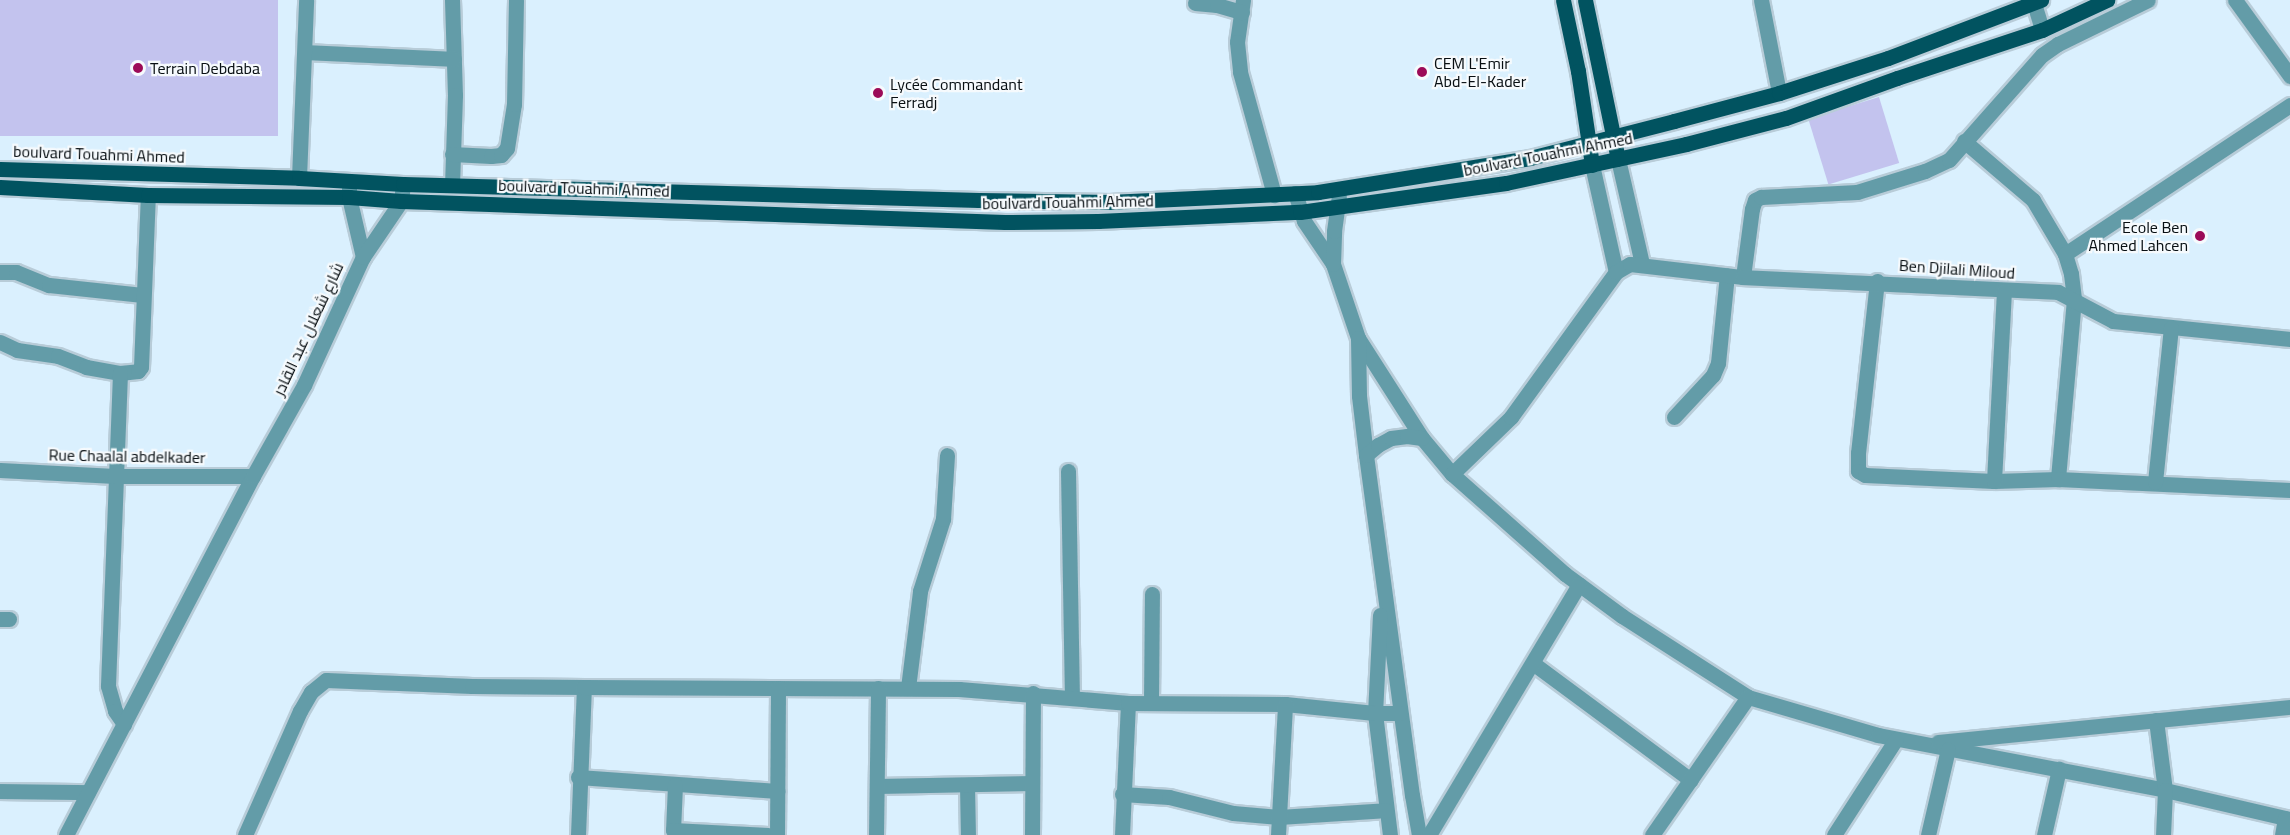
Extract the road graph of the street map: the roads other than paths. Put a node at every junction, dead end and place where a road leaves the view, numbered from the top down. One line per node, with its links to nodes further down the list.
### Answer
1 (306, 0): 14 (street)
2 (452, 0): 15 (street)
3 (516, 0): 22 (street)
4 (1563, 0): 21 (main road)
5 (1585, 0): 19 (main road)
6 (1761, 0): 17 (street)
7 (2107, 0): 13 (main road, boulvard Touahmi Ahmed)
8 (2148, 0): 20 (street)
9 (2235, 0): 16 (street)
10 (2036, 1): 13 (street); 17 (main road, boulvard Touahmi Ahmed)
11 (1195, 3): 12 (street)
12 (1243, 6): 34 (street)
13 (2042, 30): 23 (main road, boulvard Touahmi Ahmed)
14 (306, 52): 15 (street); 26 (street)
15 (454, 59): 22 (street)
16 (2290, 76)
17 (1779, 93): 19 (main road, boulvard Touahmi Ahmed)
18 (2290, 105): 43 (street)
19 (1614, 135): 21 (main road, boulvard Touahmi Ahmed); 23 (main road)
20 (1964, 141): 43 (street); 50 (street)
21 (1589, 143): 24 (main road); 31 (main road, boulvard Touahmi Ahmed)
22 (452, 154): 29 (street)
23 (1618, 159): 24 (main road, boulvard Touahmi Ahmed); 46 (street)
24 (1592, 165): 39 (main road, boulvard Touahmi Ahmed); 48 (street)
25 (0, 169): 26 (main road, boulvard Touahmi Ahmed)
26 (299, 177): 27 (main road, boulvard Touahmi Ahmed)
27 (350, 181): 28 (main road, boulvard Touahmi Ahmed); 35 (street)
28 (403, 184): 29 (main road, boulvard Touahmi Ahmed); 38 (street)
29 (452, 185): 36 (main road, boulvard Touahmi Ahmed)
30 (0, 187): 33 (main road, boulvard Touahmi Ahmed)
31 (1339, 190): 32 (main road, boulvard Touahmi Ahmed); 39 (street)
32 (1295, 193): 34 (main road, boulvard Touahmi Ahmed); 40 (street)
33 (148, 195): 35 (main road, boulvard Touahmi Ahmed); 53 (street)
34 (1274, 195): 37 (main road, boulvard Touahmi Ahmed)
35 (349, 197): 38 (main road, boulvard Touahmi Ahmed); 44 (street)
36 (870, 197): 37 (main road, boulvard Touahmi Ahmed); 41 (main road)
37 (979, 200): 42 (main road)
38 (401, 201): 41 (main road, boulvard Touahmi Ahmed); 44 (street, شارع شعلال عبد القادر)
39 (1339, 209): 40 (main road, boulvard Touahmi Ahmed); 45 (street)
40 (1300, 213): 42 (main road, boulvard Touahmi Ahmed); 45 (street)
41 (868, 217): 42 (main road, boulvard Touahmi Ahmed)
42 (979, 221)
43 (2065, 254): 54 (street)
44 (363, 257): 68 (street, شارع شعلال عبد القادر)
45 (1333, 264): 56 (street)
46 (1642, 264): 48 (street, Ben Djilali Miloud); 49 (street, Ben Djilali Miloud)
47 (0, 272): 53 (street)
48 (1616, 272): 66 (street)
49 (1727, 275): 50 (street, Ben Djilali Miloud); 60 (street)
50 (1743, 277): 51 (street, Ben Djilali Miloud)
51 (1877, 282): 52 (street, Ben Djilali Miloud); 70 (street)
52 (2004, 291): 54 (street, Ben Djilali Miloud); 70 (street)
53 (142, 295): 59 (street)
54 (2074, 299): 55 (street, Ben Djilali Miloud); 69 (street)
55 (2171, 328): 57 (street, Ben Djilali Miloud); 71 (street)
56 (1358, 338): 61 (street); 63 (street)
57 (2290, 339)
58 (0, 342): 59 (street)
59 (120, 374): 67 (street)
60 (1674, 417)
61 (1422, 438): 63 (street); 66 (street)
62 (947, 454): 80 (street)
63 (1366, 455): 73 (street)
64 (0, 470): 67 (street, Rue Chaalal abdelkader)
65 (1068, 471): 82 (street)
66 (1452, 474): 74 (street)
67 (115, 476): 68 (street, Rue Chaalal abdelkader); 91 (street)
68 (253, 476): 91 (street, شارع شعلال عبد القادر)
69 (2058, 479): 70 (street); 71 (street)
70 (1994, 481)
71 (2155, 482): 72 (street)
72 (2290, 490)
73 (1382, 579): 88 (street); 89 (street)
74 (1579, 584): 76 (street); 83 (street)
75 (1152, 594): 85 (street)
76 (1534, 664): 97 (street); 123 (street)
77 (584, 687): 78 (street); 96 (street); 112 (street)
78 (778, 688): 79 (street); 104 (street)
79 (878, 688): 80 (street); 101 (street)
80 (908, 688): 81 (street)
81 (1033, 693): 82 (street); 98 (street)
82 (1072, 697): 84 (street)
83 (1748, 697): 92 (street); 97 (street)
84 (1128, 703): 85 (street); 106 (street)
85 (1151, 703): 86 (street)
86 (1285, 704): 88 (street); 108 (street)
87 (2290, 707): 90 (street)
88 (1375, 713): 89 (street); 107 (street)
89 (1400, 713): 122 (street)
90 (2156, 720): 93 (street); 102 (street)
91 (124, 724): 105 (street, شارع شعلال عبد القادر)
92 (1896, 739): 93 (street); 125 (street)
93 (1922, 744): 94 (street)
94 (1948, 749): 95 (street); 126 (street)
95 (2059, 770): 102 (street); 127 (street)
96 (578, 777): 99 (street); 113 (street)
97 (1691, 780): 124 (street)
98 (1032, 783): 100 (street); 118 (street)
99 (675, 785): 104 (street); 110 (street)
100 (967, 785): 101 (street); 117 (street)
101 (877, 786): 116 (street)
102 (2165, 790): 109 (street); 128 (street)
103 (0, 791): 105 (street)
104 (778, 791): 115 (street)
105 (88, 792): 111 (street, شارع شعلال عبد القادر)
106 (1122, 794): 108 (street); 119 (street)
107 (1386, 810): 108 (street); 121 (street)
108 (1279, 817): 120 (street)
109 (2288, 818): 129 (street)
110 (673, 833): 114 (street)
111 (66, 835)
112 (245, 835)
113 (578, 835)
114 (768, 835)
115 (777, 835)
116 (876, 835)
117 (968, 835)
118 (1032, 835)
119 (1122, 835)
120 (1278, 835)
121 (1390, 835)
122 (1419, 835)
123 (1429, 835)
124 (1652, 835)
125 (1834, 835)
126 (1928, 835)
127 (2044, 835)
128 (2163, 835)
129 (2282, 835)

